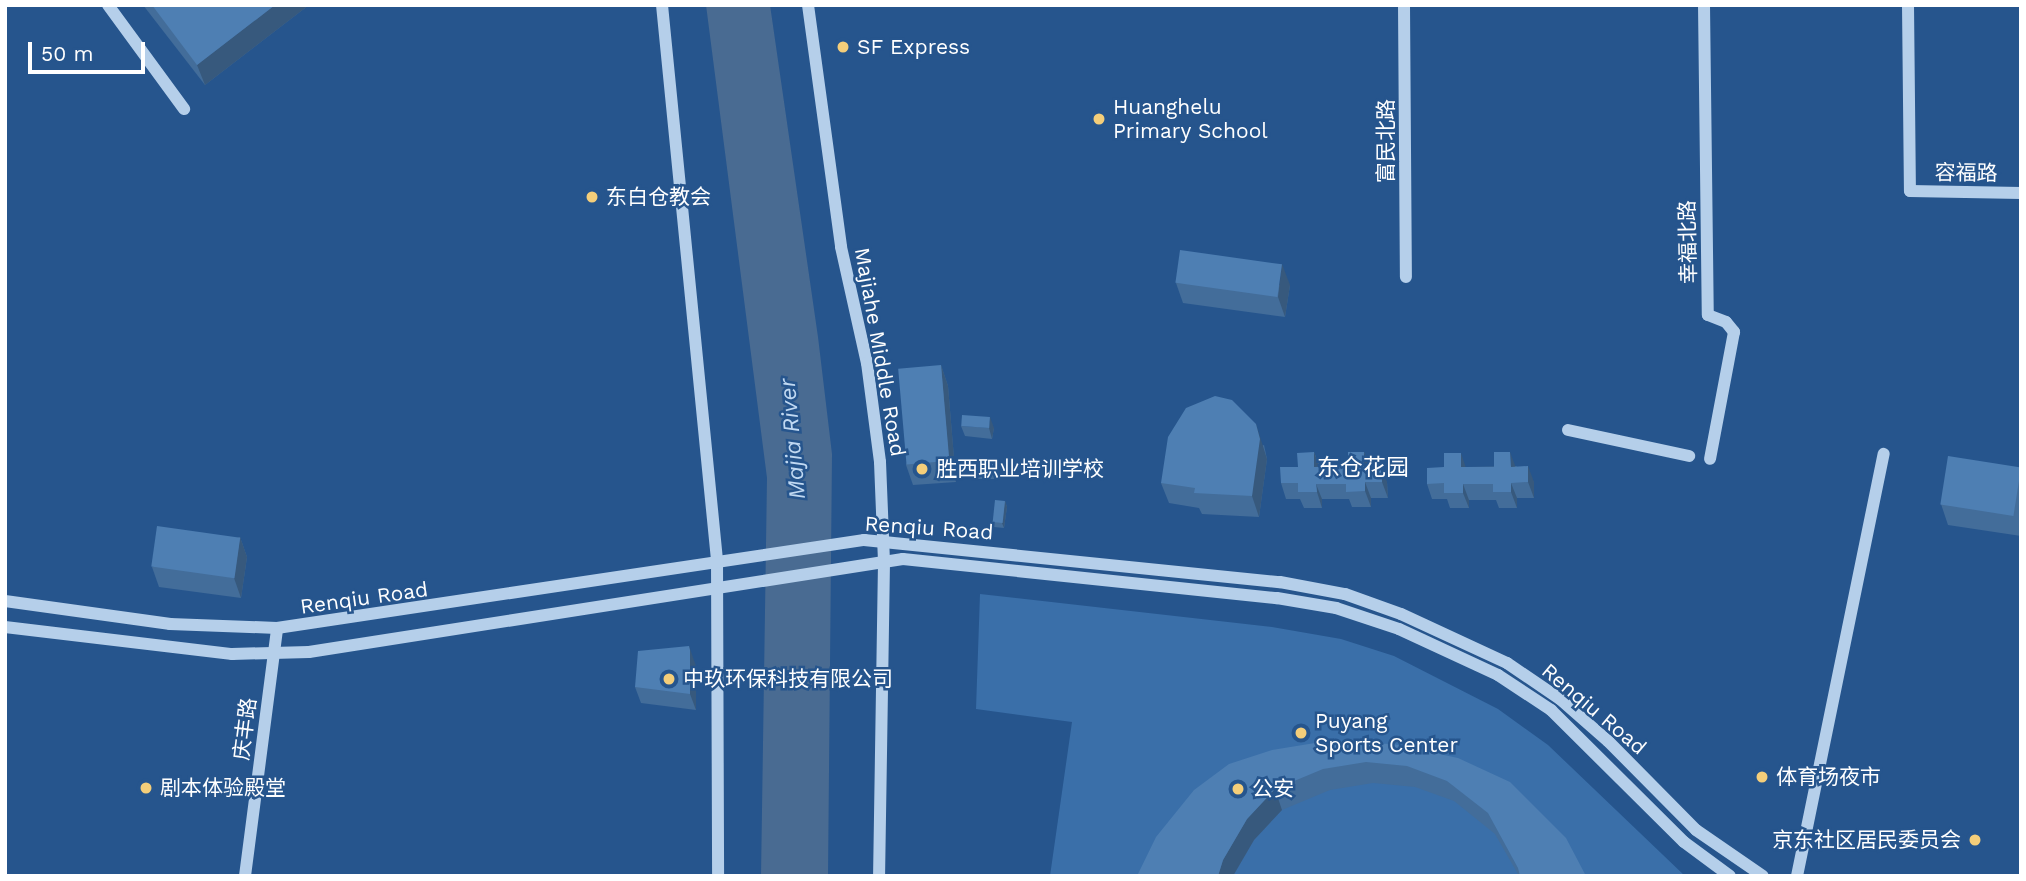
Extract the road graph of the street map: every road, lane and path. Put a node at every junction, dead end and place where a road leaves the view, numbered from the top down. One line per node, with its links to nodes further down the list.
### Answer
1 (108, 5): 7 (street)
2 (663, 5): 15 (street)
3 (808, 5): 14 (street, Majiahe Middle Road)
4 (1404, 5): 9 (street, 富民北路)
5 (1704, 5): 13 (street, 幸福北路)
6 (1908, 5): 8 (street, 容福路)
7 (184, 109)
8 (2021, 192)
9 (1406, 276)
10 (1568, 430): 12 (street)
11 (1884, 454): 27 (street)
12 (1689, 456)
13 (1710, 459)
14 (883, 540): 15 (street, Renqiu Road); 16 (street, Majiahe Middle Road); 26 (street, Renqiu Road)
15 (717, 560): 17 (street); 20 (street, Renqiu Road)
16 (884, 562): 17 (street, Renqiu Road); 24 (street, Majiahe Middle Road); 25 (street, Renqiu Road)
17 (719, 587): 21 (street, Renqiu Road); 23 (street)
18 (5, 601): 20 (street, Renqiu Road)
19 (5, 627): 21 (street, Renqiu Road)
20 (277, 628): 21 (street, 庆丰路)
21 (274, 655): 22 (street, 庆丰路)
22 (245, 876)
23 (718, 876)
24 (879, 876)
25 (1730, 876)
26 (1763, 876)
27 (1797, 876)

